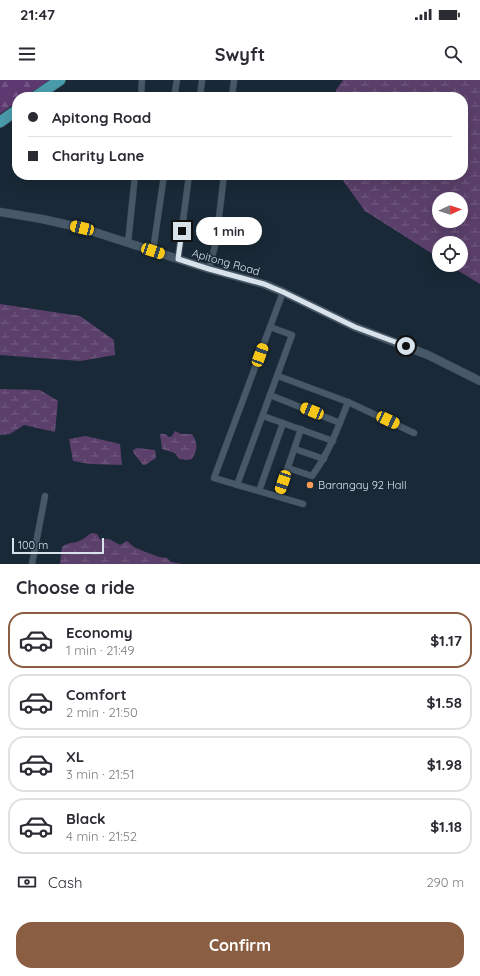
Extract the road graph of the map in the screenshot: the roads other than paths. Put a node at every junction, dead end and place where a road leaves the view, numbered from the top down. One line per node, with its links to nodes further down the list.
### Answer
1 (60, 80): 6 (highway)
2 (142, 80): 7 (street)
3 (177, 80): 8 (street)
4 (202, 80): 9 (street)
5 (234, 80): 10 (street)
6 (42, 92)
7 (141, 92)
8 (175, 92)
9 (201, 92)
10 (233, 92)
11 (12, 114): 12 (highway)
12 (0, 122)
13 (134, 180): 18 (street)
14 (163, 180): 19 (street)
15 (189, 180): 20 (street)
16 (223, 180): 21 (street)
17 (0, 212): 18 (street, Apitong Road)
18 (128, 243): 19 (street, Apitong Road)
19 (153, 251): 20 (street, Apitong Road)
20 (178, 259): 21 (street, Apitong Road)
21 (209, 269): 22 (street, Apitong Road)
22 (283, 292): 23 (street); 25 (street, Apitong Road)
23 (270, 327): 24 (street); 37 (street)
24 (278, 376): 26 (street); 27 (street)
25 (480, 381)
26 (270, 395): 28 (street); 29 (street)
27 (348, 402): 29 (street); 32 (street)
28 (263, 416): 30 (street); 37 (street)
29 (340, 422): 33 (street)
30 (283, 423): 31 (street); 38 (street)
31 (301, 429): 33 (street); 34 (street)
32 (414, 433)
33 (333, 440): 35 (street)
34 (295, 449): 35 (street); 36 (street)
35 (324, 459): 36 (street)
36 (288, 468): 40 (street)
37 (237, 485): 38 (street)
38 (259, 491): 40 (street)
39 (45, 496): 42 (street)
40 (278, 496): 41 (street)
41 (303, 504)
42 (32, 564)

